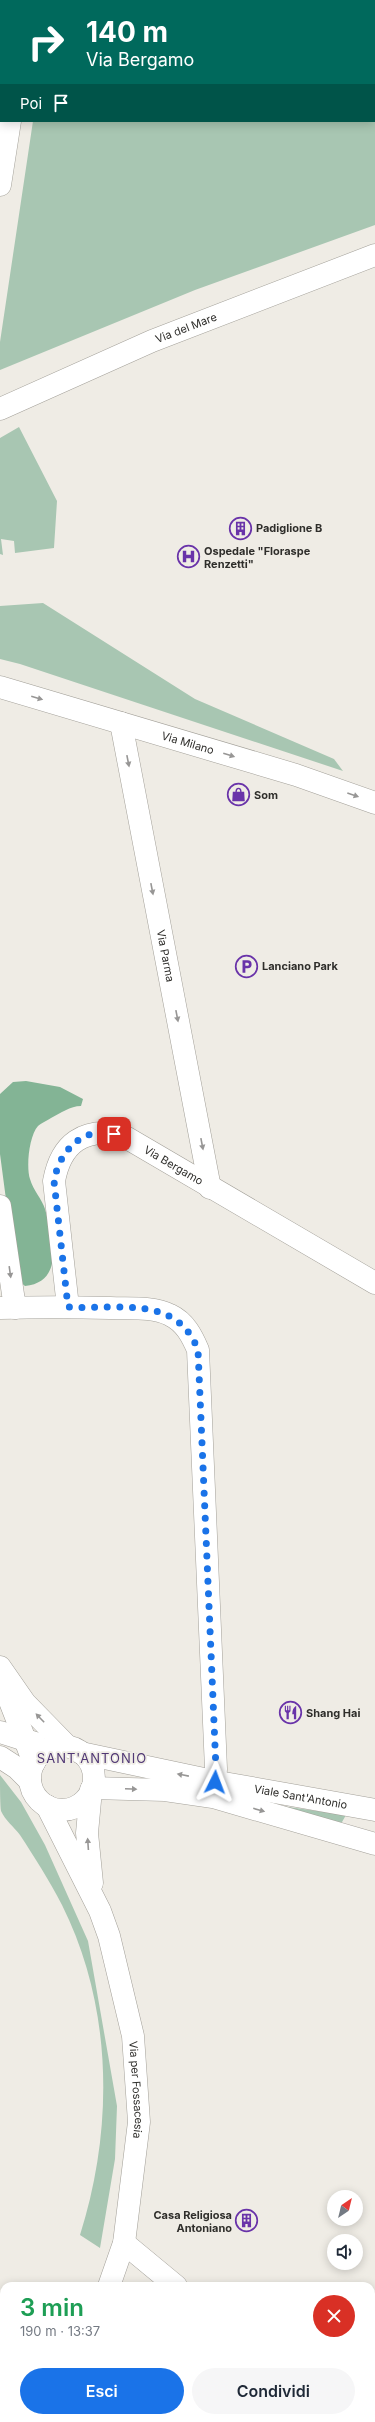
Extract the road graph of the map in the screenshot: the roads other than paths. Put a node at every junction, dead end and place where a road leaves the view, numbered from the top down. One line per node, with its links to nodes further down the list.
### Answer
1 (10, 122): 2 (street)
2 (0, 185)
3 (375, 255): 4 (street, Via del Mare)
4 (0, 409)
5 (0, 687): 6 (street, Via Milano, one-way to 6)
6 (121, 723): 7 (street, Via Milano, one-way to 7); 8 (street, Via Parma, one-way to 8)
7 (375, 803)
8 (210, 1188): 10 (street, Via Bergamo); 11 (street, Via Bergamo)
9 (0, 1206): 12 (street, one-way to 12)
10 (375, 1283)
11 (68, 1307): 12 (street); 20 (street)
12 (8, 1308)
13 (0, 1667): 17 (street, one-way to 13)
14 (0, 1676): 16 (street)
15 (0, 1732): 16 (street, Viale Sant'Antonio)
16 (24, 1740): 17 (street, Viale Sant'Antonio); 19 (street)
17 (66, 1749): 19 (street); 20 (street, Viale Sant'Antonio, one-way to 17); 21 (street)
18 (0, 1757): 19 (street)
19 (32, 1772): 22 (street)
20 (215, 1782): 23 (street, Viale Sant'Antonio)
21 (92, 1789): 22 (street); 24 (street, Viale Sant'Antonio, one-way to 24); 25 (street, Via per Fossacesia, one-way to 21)
22 (47, 1806): 25 (street, Via per Fossacesia)
23 (374, 1809): 24 (street, Viale Sant'Antonio)
24 (366, 1841)
25 (94, 1896): 26 (street, Via per Fossacesia)
26 (124, 2243): 27 (street, Via per Fossacesia); 28 (street)
27 (110, 2282)
28 (171, 2282)

